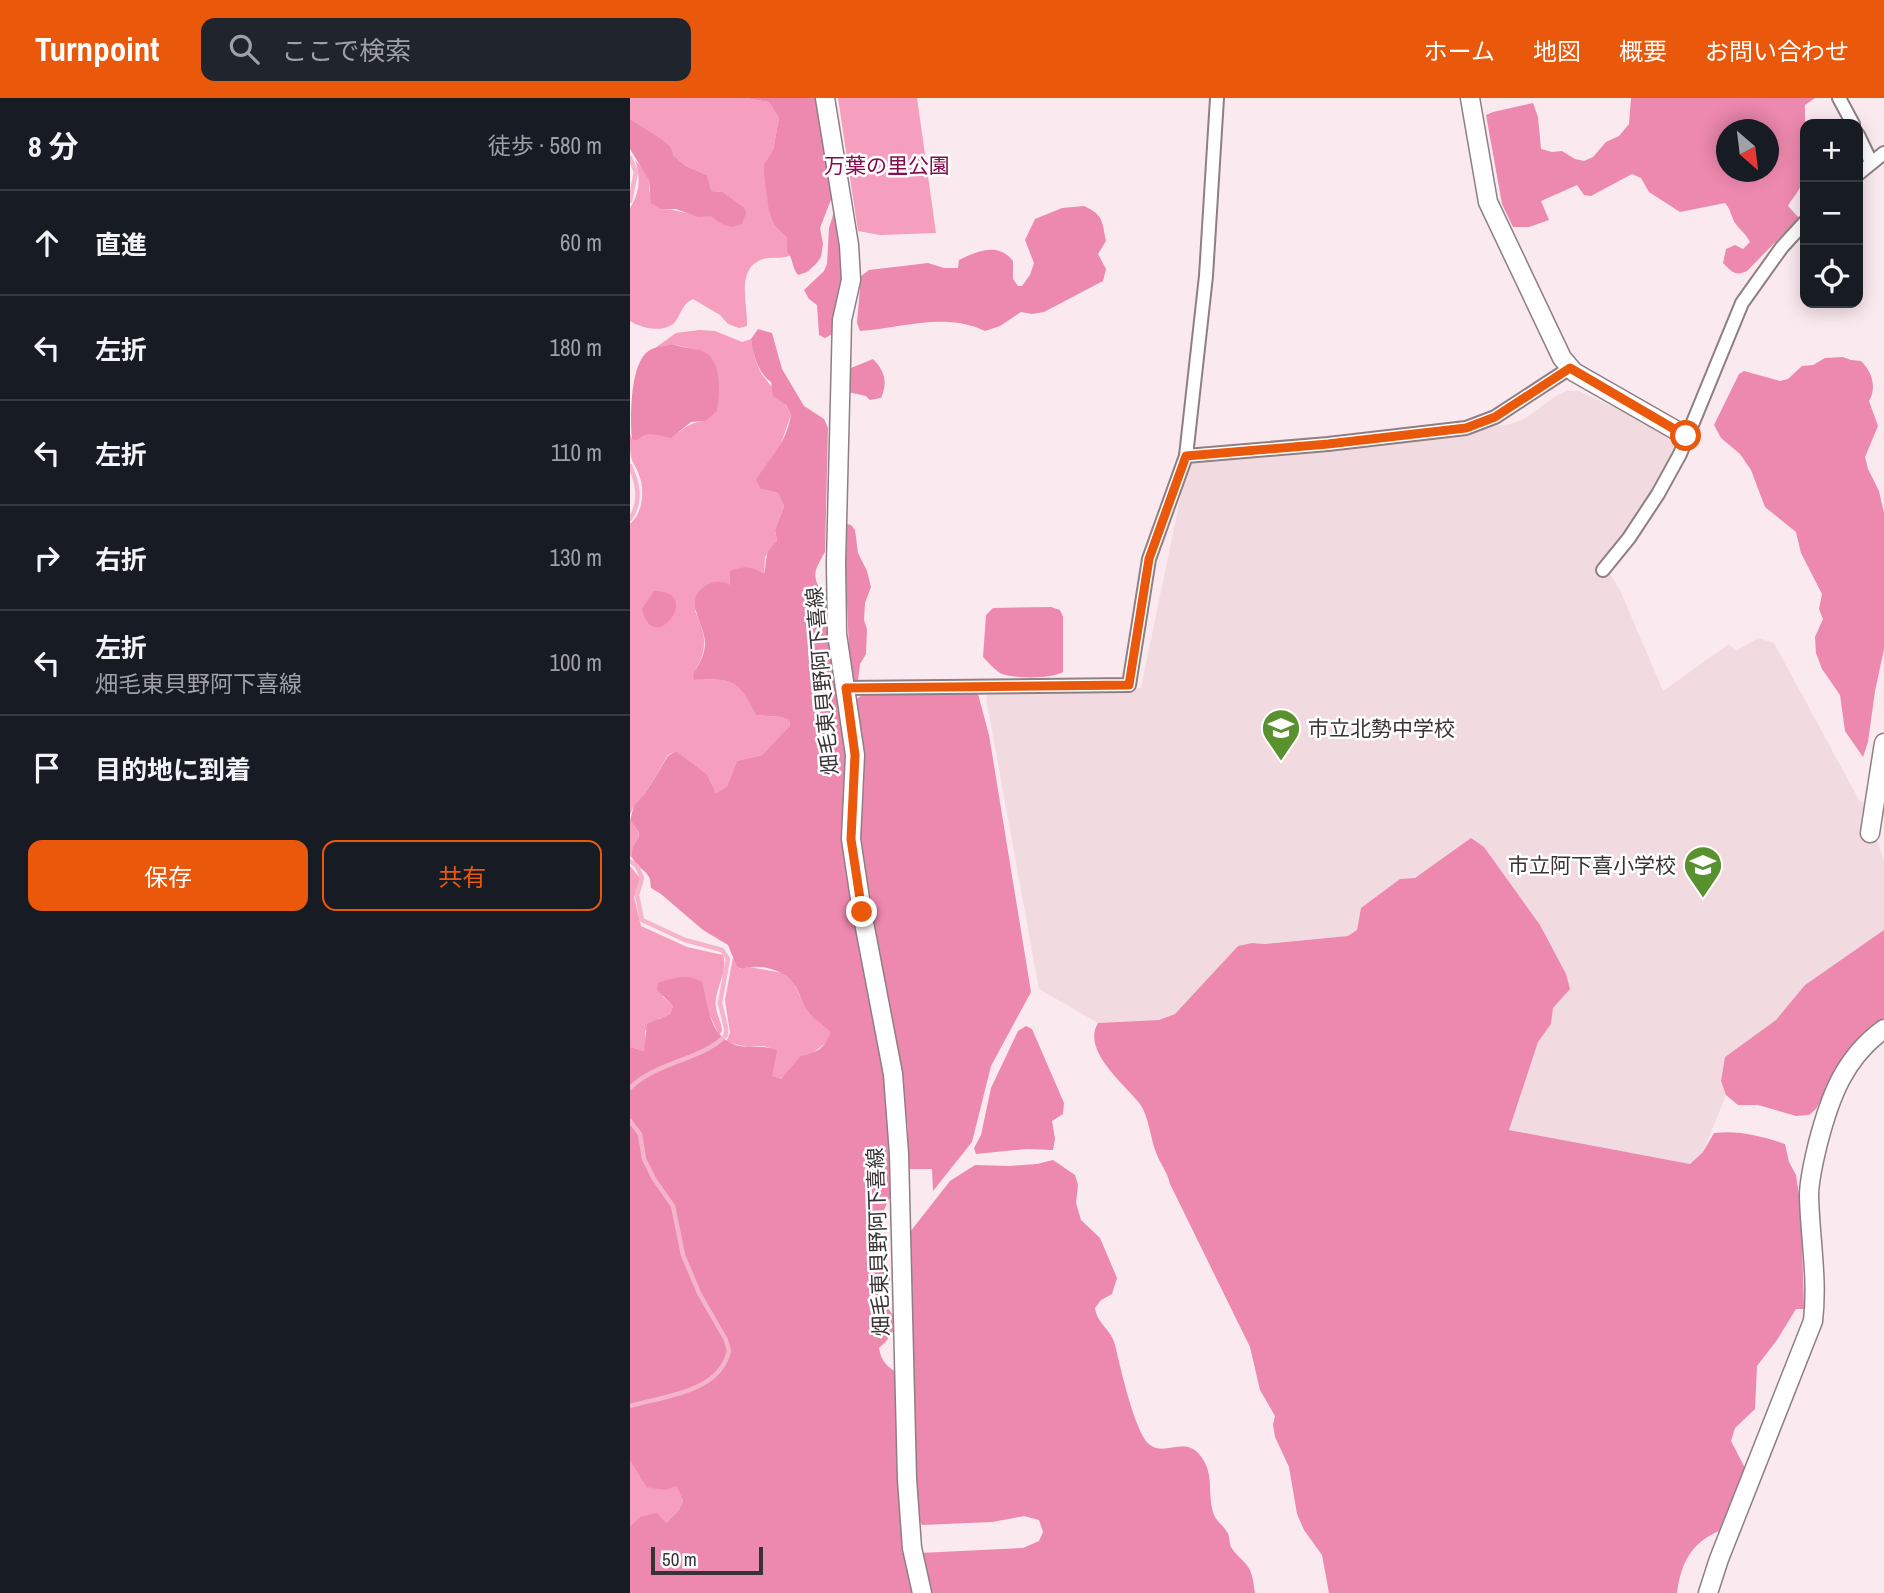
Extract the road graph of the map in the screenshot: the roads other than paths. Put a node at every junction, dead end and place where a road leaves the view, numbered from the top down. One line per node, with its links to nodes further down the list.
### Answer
1 (825, 98): 15 (main road, 畑毛東貝野阿下喜線)
2 (1217, 98): 13 (street)
3 (1470, 98): 11 (main road)
4 (1839, 98): 5 (street)
5 (1850, 119)
6 (1863, 145): 8 (street)
7 (1884, 153): 8 (street)
8 (1871, 162): 9 (street)
9 (1863, 169)
10 (1800, 227): 12 (street)
11 (1570, 368): 12 (main road); 13 (street)
12 (1686, 436): 14 (street)
13 (1186, 456): 15 (street)
14 (1603, 570)
15 (846, 688): 19 (main road, 畑毛東貝野阿下喜線)
16 (1884, 743): 17 (main road)
17 (1870, 833)
18 (1884, 1029): 20 (main road)
19 (922, 1593)
20 (1708, 1593)

